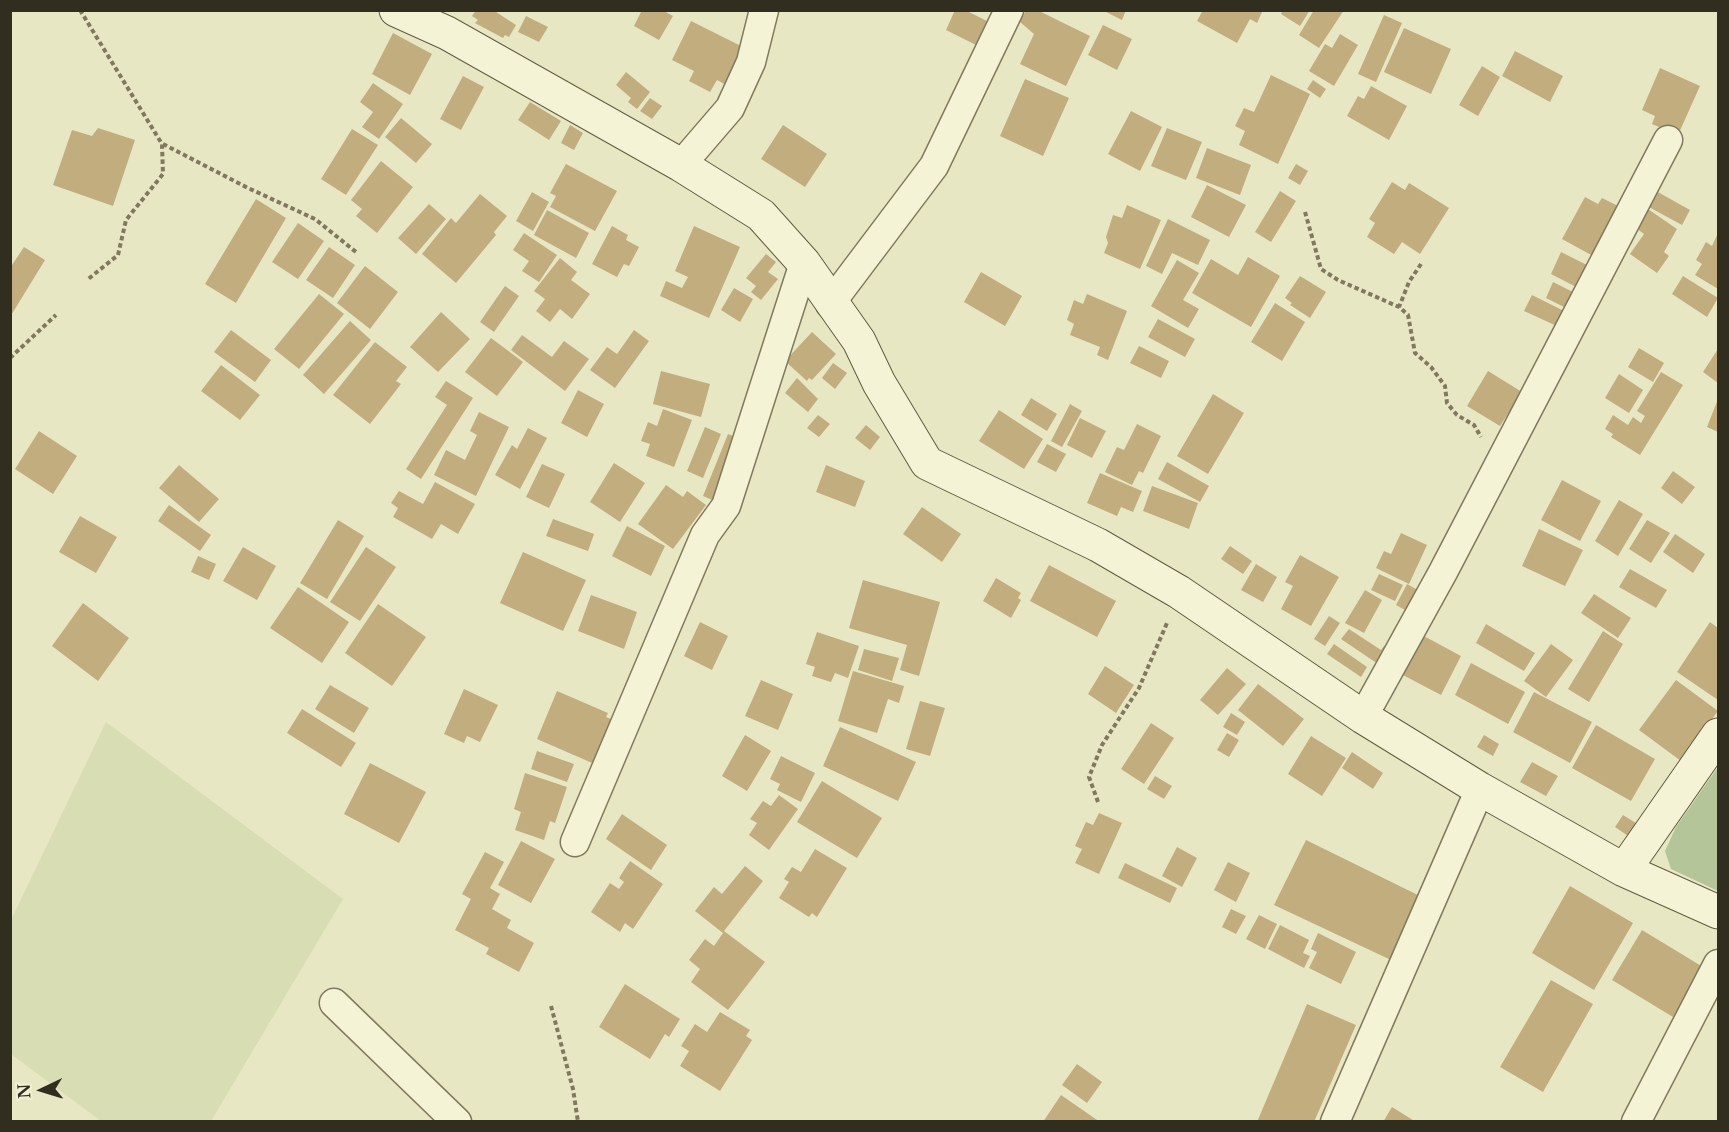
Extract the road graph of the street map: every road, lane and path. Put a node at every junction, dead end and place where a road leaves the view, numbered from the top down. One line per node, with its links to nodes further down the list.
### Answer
1 (81, 10): 6 (path)
2 (396, 10): 7 (street)
3 (764, 10): 7 (street)
4 (1009, 10): 13 (street)
5 (1668, 140): 17 (street)
6 (162, 144): 9 (path); 12 (path)
7 (681, 165): 10 (street)
8 (1305, 212): 14 (path)
9 (356, 252)
10 (804, 263): 13 (street); 23 (street)
11 (1420, 264): 14 (path)
12 (87, 280)
13 (830, 304): 18 (street)
14 (1399, 307): 17 (path)
15 (56, 315): 16 (path)
16 (10, 358)
17 (1495, 468): 19 (street)
18 (1179, 592): 19 (street); 22 (path)
19 (1363, 717): 21 (street)
20 (1719, 735): 24 (street)
21 (1480, 789): 24 (street); 31 (street)
22 (1098, 802)
23 (575, 842)
24 (1624, 870): 25 (street)
25 (1719, 912)
26 (1719, 964): 32 (street)
27 (334, 1003): 29 (street)
28 (551, 1006): 30 (path)
29 (457, 1122)
30 (578, 1122)
31 (1335, 1122)
32 (1636, 1122)

